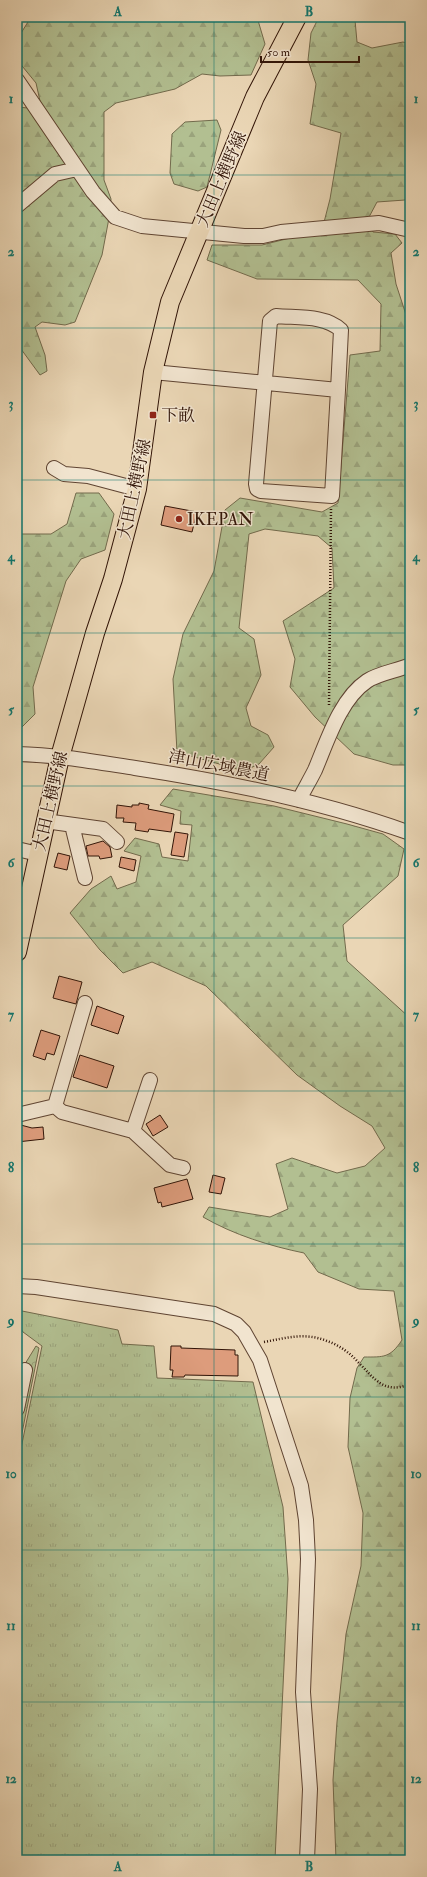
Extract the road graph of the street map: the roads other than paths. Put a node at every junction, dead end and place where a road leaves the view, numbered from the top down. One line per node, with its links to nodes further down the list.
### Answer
1 (297, 17): 6 (main road, 大田上横野線)
2 (17, 80): 3 (street)
3 (77, 169): 4 (street); 6 (street)
4 (17, 206)
5 (410, 230): 6 (street)
6 (199, 232): 7 (main road, 大田上横野線)
7 (153, 372): 8 (street); 11 (main road, 大田上横野線)
8 (265, 382): 9 (street); 9 (street); 9 (street)
9 (338, 390)
10 (54, 468): 11 (street)
11 (137, 489): 14 (main road, 大田上横野線)
12 (410, 665): 15 (street)
13 (17, 754): 14 (street, 津山広域農道)
14 (60, 757): 15 (street, 津山広域農道); 16 (main road, 大田上横野線)
15 (299, 800): 18 (street, 津山広域農道)
16 (45, 821): 17 (street); 21 (main road, 大田上横野線)
17 (72, 825): 19 (street); 22 (street)
18 (410, 832)
19 (118, 842)
20 (17, 848): 21 (street)
21 (38, 854): 23 (main road, 大田上横野線)
22 (85, 878)
23 (17, 952)
24 (85, 1003): 26 (street)
25 (150, 1080): 28 (street)
26 (55, 1106): 27 (street); 28 (street)
27 (17, 1115)
28 (133, 1131): 29 (street)
29 (183, 1168)
30 (17, 1286): 33 (street)
31 (25, 1370): 32 (street)
32 (17, 1409)
33 (307, 1860)

